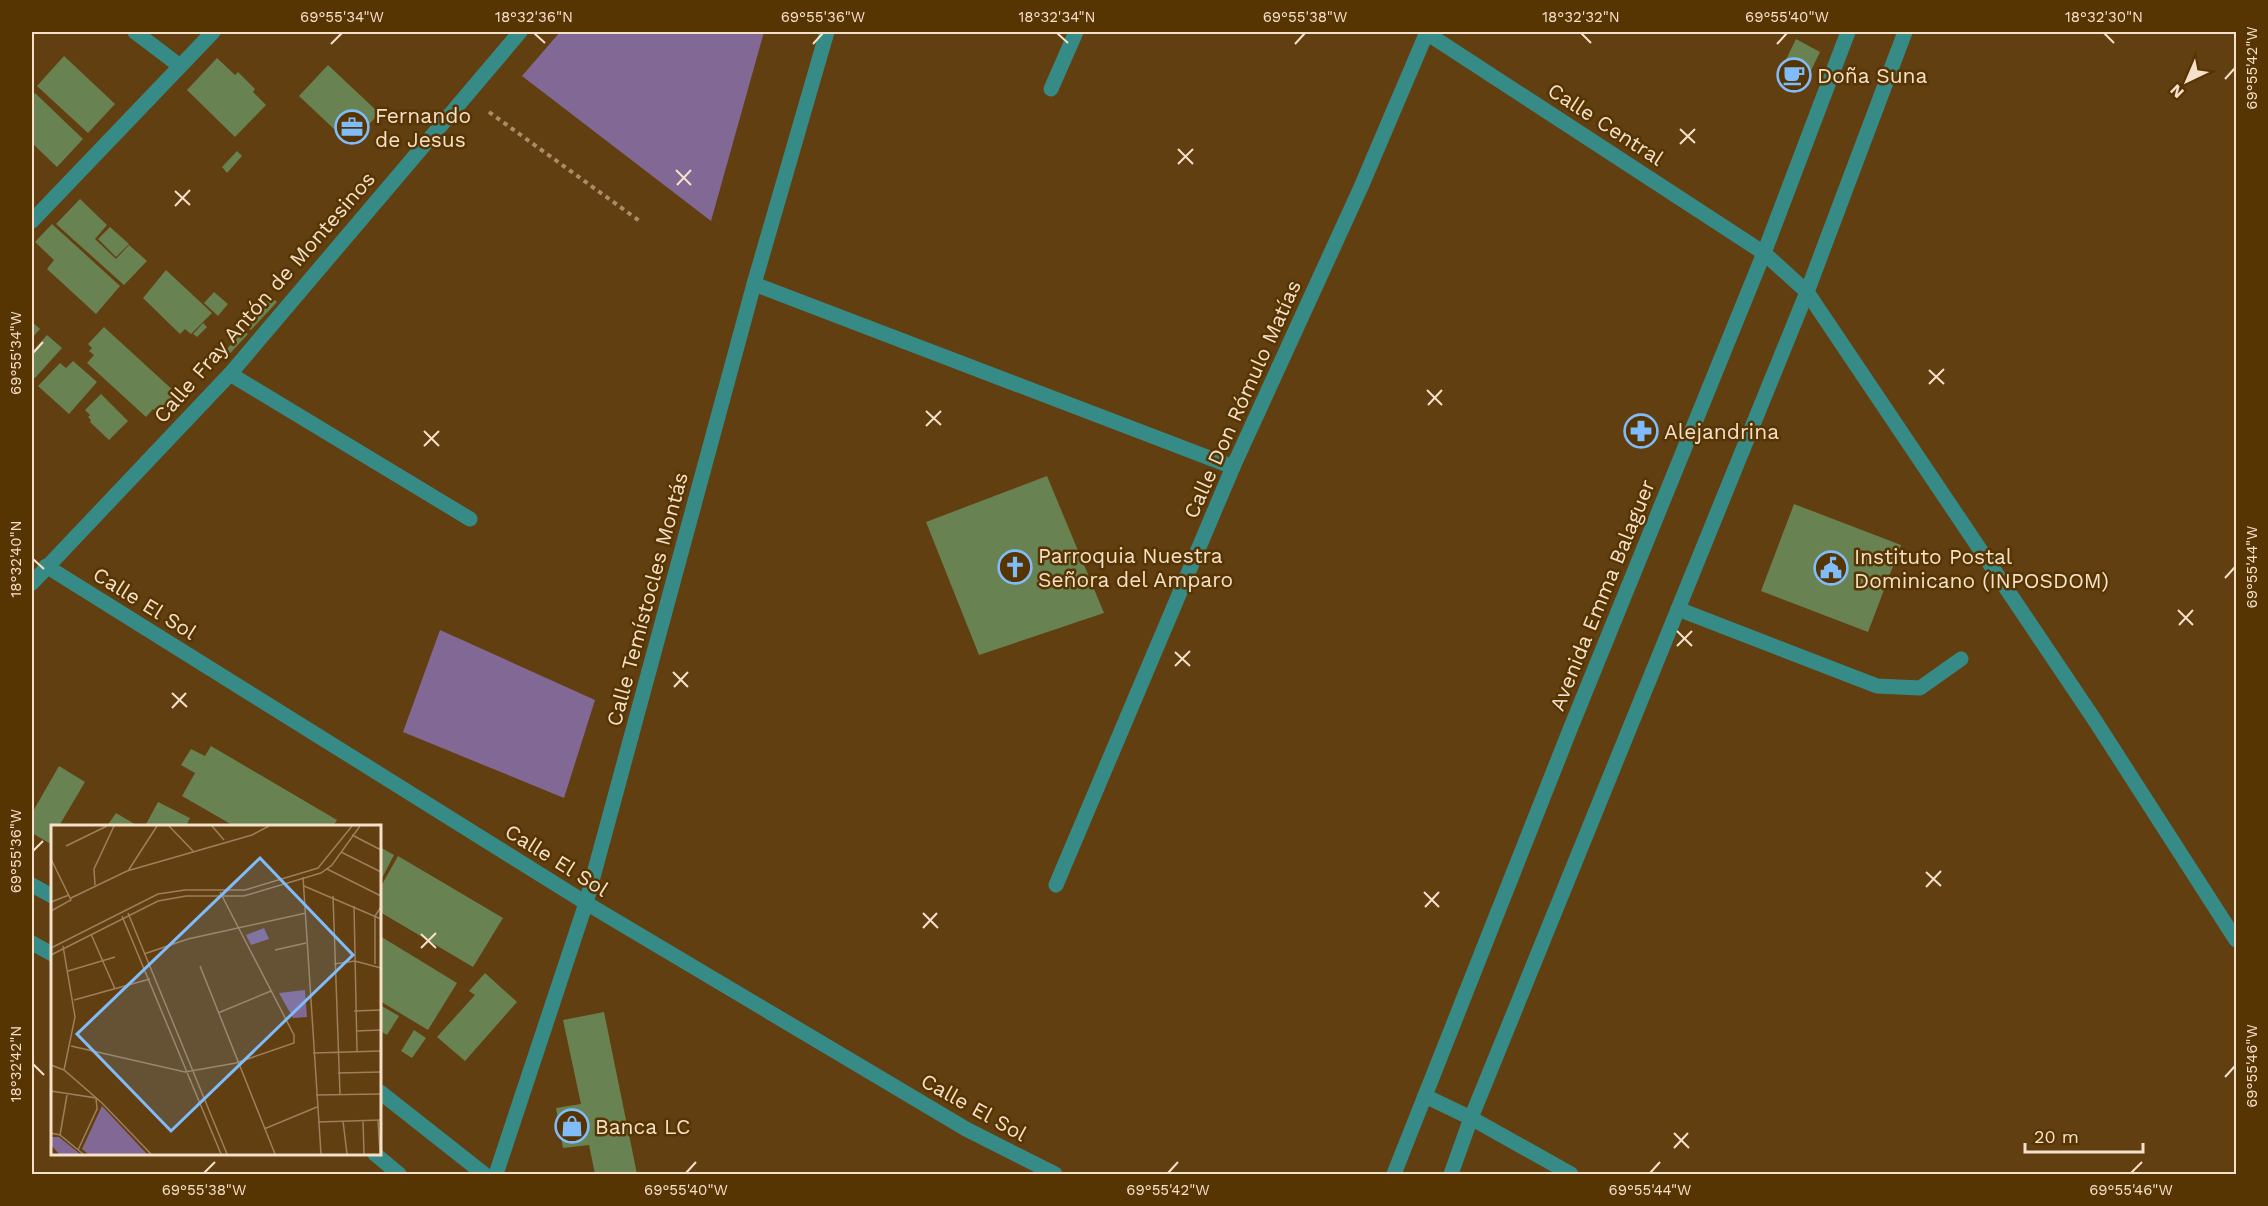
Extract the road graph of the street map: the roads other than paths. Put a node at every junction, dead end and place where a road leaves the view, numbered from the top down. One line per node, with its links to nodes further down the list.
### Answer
1 (135, 32): 9 (street)
2 (213, 32): 9 (street)
3 (520, 32): 15 (street, Calle Fray Antón de Montesinos)
4 (827, 32): 13 (street, Calle Temístocles Montás)
5 (1076, 32): 10 (street)
6 (1426, 32): 12 (street, Calle Central); 16 (street, Calle Don Rómulo Matías)
7 (1848, 32): 12 (street, Avenida Emma Balaguer)
8 (1905, 32): 14 (street)
9 (180, 66): 11 (street)
10 (1051, 89)
11 (32, 221)
12 (1764, 253): 14 (street, Calle Central); 30 (street, Avenida Emma Balaguer)
13 (754, 284): 16 (street); 25 (street, Calle Temístocles Montás)
14 (1807, 292): 20 (street); 26 (street, Calle Central)
15 (230, 375): 17 (street); 18 (street, Calle Fray Antón de Montesinos)
16 (1233, 466): 23 (street, Calle Don Rómulo Matías)
17 (470, 519)
18 (46, 566): 19 (street, Calle Fray Antón de Montesinos); 25 (street, Calle El Sol)
19 (32, 583)
20 (1678, 609): 21 (street); 31 (street)
21 (1962, 659)
22 (32, 885): 24 (street)
23 (1056, 885)
24 (51, 895)
25 (586, 903): 35 (street, Calle Temístocles Montás); 36 (street, Calle El Sol)
26 (2236, 940)
27 (32, 944): 28 (street)
28 (51, 954)
29 (381, 1093): 34 (street)
30 (1425, 1096): 31 (street); 37 (street, Avenida Emma Balaguer)
31 (1471, 1118): 38 (street); 39 (street)
32 (376, 1155): 33 (street)
33 (399, 1174)
34 (484, 1174)
35 (496, 1174)
36 (1055, 1174)
37 (1394, 1174)
38 (1451, 1174)
39 (1571, 1174)

